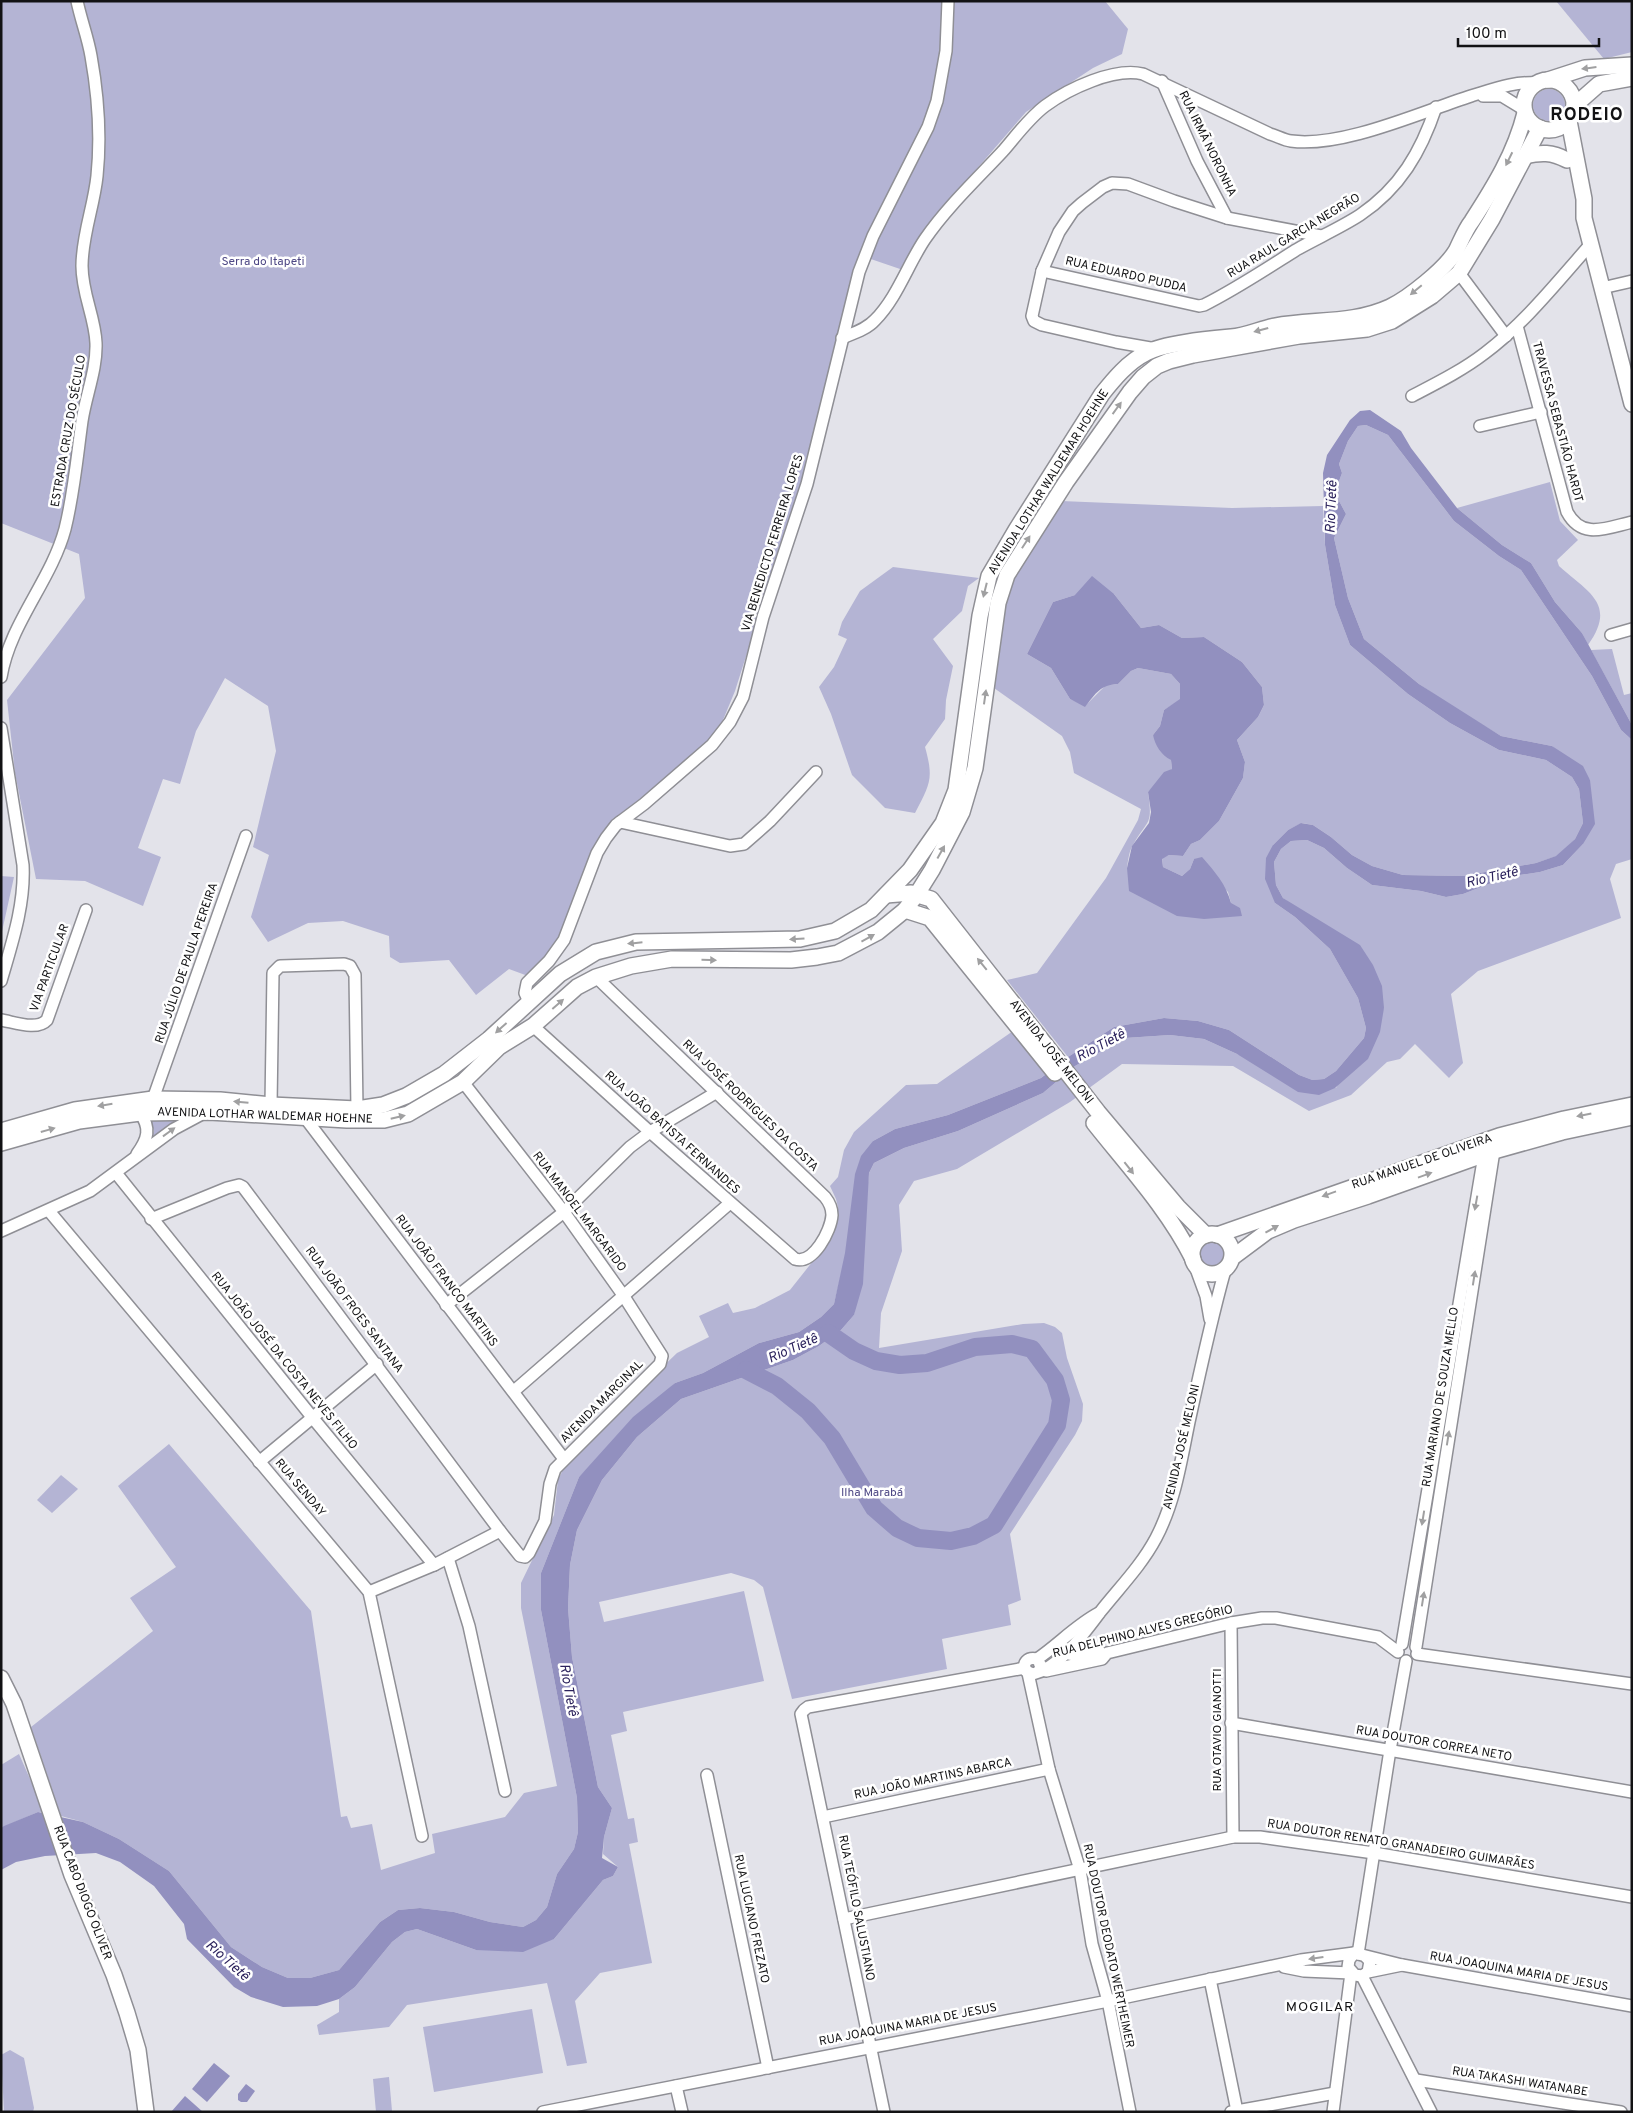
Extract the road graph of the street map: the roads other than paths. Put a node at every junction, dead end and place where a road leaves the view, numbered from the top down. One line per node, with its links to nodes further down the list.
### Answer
1 (77, 1): 36 (street, ESTRADA CRUZ DO SÉCULO)
2 (948, 1): 27 (street, VIA BENEDICTO FERREIRA LOPES)
3 (1632, 65): 6 (main road, one-way to 6)
4 (1632, 78): 8 (main road)
5 (1162, 81): 9 (street); 16 (street, RUA IRMÃ NORONHA); 27 (street)
6 (1543, 81): 7 (street); 8 (main road); 10 (main road)
7 (1471, 96): 9 (street); 10 (street)
8 (1574, 106): 11 (main road)
9 (1436, 108): 18 (street, RUA RAUL GARCIA NEGRÃO)
10 (1525, 111): 12 (main road); 28 (main road, AVENIDA LOTHAR WALDEMAR HOEHNE, one-way to 28)
11 (1569, 121): 13 (main road); 17 (main road)
12 (1540, 128): 13 (main road); 14 (main road, AVENIDA LOTHAR WALDEMAR HOEHNE)
13 (1556, 129): 15 (main road)
14 (1525, 156): 15 (main road); 21 (main road, AVENIDA LOTHAR WALDEMAR HOEHNE)
15 (1567, 160): 17 (main road)
16 (1228, 218): 18 (street); 20 (street)
17 (1584, 218): 19 (main road)
18 (1321, 236): 24 (street, RUA RAUL GARCIA NEGRÃO)
19 (1590, 245): 23 (main road); 25 (street)
20 (1042, 271): 24 (street, RUA EDUARDO PUDDA); 28 (street)
21 (1459, 273): 26 (street); 41 (main road, AVENIDA LOTHAR WALDEMAR HOEHNE, one-way to 21)
22 (1632, 281): 23 (street)
23 (1602, 288): 30 (main road)
24 (1204, 305)
25 (1517, 326): 26 (street); 31 (street, TRAVESSA SEBASTIÃO HARDT)
26 (1506, 336): 29 (street)
27 (842, 338): 39 (street, VIA BENEDICTO FERREIRA LOPES)
28 (1156, 349): 42 (main road, AVENIDA LOTHAR WALDEMAR HOEHNE, one-way to 42)
29 (1412, 396)
30 (1632, 404)
31 (1541, 412): 32 (street); 33 (street, TRAVESSA SEBASTIÃO HARDT)
32 (1480, 426)
33 (1632, 522)
34 (1632, 629): 35 (street)
35 (1611, 635)
36 (1, 677)
37 (1, 728): 46 (street)
38 (816, 772): 39 (street)
39 (620, 822): 47 (street, VIA BENEDICTO FERREIRA LOPES)
40 (246, 836): 53 (street, RUA JÚLIO DE PAULA PEREIRA)
41 (917, 894): 42 (main road); 44 (main road, AVENIDA LOTHAR WALDEMAR HOEHNE); 50 (main road, AVENIDA JOSÉ MELONI, one-way to 41)
42 (886, 895): 47 (main road, AVENIDA LOTHAR WALDEMAR HOEHNE, one-way to 47)
43 (86, 910): 48 (street, VIA PARTICULAR)
44 (905, 910): 45 (main road, AVENIDA LOTHAR WALDEMAR HOEHNE, one-way to 44); 50 (main road, AVENIDA JOSÉ MELONI)
45 (596, 977): 49 (main road, AVENIDA LOTHAR WALDEMAR HOEHNE, one-way to 45); 52 (street, RUA JOSÉ RODRIGUES DA COSTA)
46 (1, 981)
47 (529, 1002): 56 (main road, AVENIDA LOTHAR WALDEMAR HOEHNE, one-way to 56)
48 (1, 1020)
49 (533, 1026): 51 (main road, AVENIDA LOTHAR WALDEMAR HOEHNE); 63 (street, RUA JOÃO BATISTA FERNANDES)
50 (1043, 1049): 59 (main road, AVENIDA JOSÉ MELONI)
51 (463, 1082): 61 (main road, AVENIDA LOTHAR WALDEMAR HOEHNE, one-way to 51); 70 (street, RUA MANOEL MARGARIDO)
52 (717, 1092): 63 (street); 74 (street, RUA JOSÉ RODRIGUES DA COSTA)
53 (153, 1099): 54 (main road, AVENIDA LOTHAR WALDEMAR HOEHNE, one-way to 53); 62 (main road, AVENIDA LOTHAR WALDEMAR HOEHNE, one-way to 62)
54 (271, 1105): 56 (main road, AVENIDA LOTHAR WALDEMAR HOEHNE); 56 (street)
55 (1632, 1106): 73 (main road, RUA MANUEL DE OLIVEIRA, one-way to 73)
56 (357, 1108)
57 (209, 1112): 58 (main road, AVENIDA LOTHAR WALDEMAR HOEHNE); 61 (main road, AVENIDA LOTHAR WALDEMAR HOEHNE); 66 (street, one-way to 57)
58 (140, 1113): 64 (main road, AVENIDA LOTHAR WALDEMAR HOEHNE, one-way to 58); 66 (street)
59 (1093, 1114): 73 (main road, AVENIDA JOSÉ MELONI); 75 (main road, AVENIDA JOSÉ MELONI, one-way to 75)
60 (1632, 1117): 65 (main road, RUA MANUEL DE OLIVEIRA)
61 (306, 1119): 78 (street, RUA JOÃO FRANCO MARTINS)
62 (1, 1131)
63 (650, 1132): 68 (street, RUA JOÃO BATISTA FERNANDES); 70 (street)
64 (1, 1143)
65 (1489, 1153): 76 (main road, RUA MANUEL DE OLIVEIRA, one-way to 65); 94 (street, RUA MARIANO DE SOUZA MELLO, one-way to 94); 96 (street, RUA MARIANO DE SOUZA MELLO, one-way to 65)
66 (134, 1159): 67 (street)
67 (116, 1173): 69 (street); 71 (street, RUA JOÃO JOSÉ DA COSTA NEVES FILHO)
68 (730, 1203): 74 (street, RUA JOÃO BATISTA FERNANDES); 77 (street)
69 (49, 1211): 72 (street); 85 (street, RUA SENDAY)
70 (564, 1212): 77 (street, RUA MANOEL MARGARIDO); 78 (street)
71 (151, 1219): 80 (street, RUA JOÃO FROES SANTANA); 83 (street, RUA JOÃO JOSÉ DA COSTA NEVES FILHO)
72 (1, 1231)
73 (1212, 1235): 75 (main road); 76 (main road)
74 (795, 1259)
75 (1194, 1262): 76 (main road); 79 (street, AVENIDA JOSÉ MELONI)
76 (1229, 1264): 79 (street, AVENIDA JOSÉ MELONI)
77 (623, 1294): 81 (street, RUA MANOEL MARGARIDO); 82 (street)
78 (446, 1305): 82 (street, RUA JOÃO FRANCO MARTINS)
79 (1210, 1323): 91 (street, AVENIDA JOSÉ MELONI)
80 (377, 1364): 83 (street); 86 (street, RUA JOÃO FROES SANTANA)
81 (660, 1364): 84 (street, AVENIDA MARGINAL)
82 (514, 1391): 84 (street, RUA JOÃO FRANCO MARTINS)
83 (312, 1417): 85 (street); 89 (street, RUA JOÃO JOSÉ DA COSTA NEVES FILHO)
84 (564, 1459): 87 (street, AVENIDA MARGINAL)
85 (259, 1462): 90 (street, RUA SENDAY)
86 (500, 1531): 87 (street, RUA JOÃO FROES SANTANA); 88 (street)
87 (525, 1556)
88 (448, 1558): 89 (street); 108 (street)
89 (434, 1565): 90 (street)
90 (369, 1592): 111 (street, RUA SENDAY)
91 (1101, 1612): 93 (street); 95 (street)
92 (1231, 1623): 94 (street, RUA DELPHINO ALVES GREGÓRIO); 97 (street, RUA DELPHINO ALVES GREGÓRIO); 104 (street, RUA OTAVIO GIANOTTI)
93 (1084, 1634): 95 (street); 97 (street)
94 (1400, 1648): 96 (street); 98 (street)
95 (1060, 1650): 97 (street); 99 (street); 99 (street)
96 (1416, 1650): 98 (street); 101 (street)
97 (1103, 1653): 99 (street, RUA DELPHINO ALVES GREGÓRIO)
98 (1406, 1662): 105 (street)
99 (1033, 1671): 103 (street, RUA DELPHINO ALVES GREGÓRIO); 106 (street, RUA DOUTOR DEODATO WERTHEIMER)
100 (1, 1678): 102 (main road, RUA CABO DIOGO OLIVER)
101 (1632, 1684)
102 (8, 1702): 131 (main road, RUA CABO DIOGO OLIVER)
103 (804, 1710): 110 (street, RUA TEÓFILO SALUSTIANO)
104 (1231, 1723): 105 (street, RUA DOUTOR CORREA NETO); 112 (street, RUA OTAVIO GIANOTTI)
105 (1390, 1750): 109 (street, RUA DOUTOR CORREA NETO); 113 (street)
106 (1050, 1769): 110 (street, RUA JOÃO MARTINS ABARCA); 114 (street, RUA DOUTOR DEODATO WERTHEIMER)
107 (707, 1775): 125 (street, RUA LUCIANO FREZATO)
108 (505, 1791)
109 (1632, 1792)
110 (823, 1817): 116 (street, RUA TEÓFILO SALUSTIANO)
111 (422, 1836)
112 (1232, 1837): 113 (street, RUA DOUTOR RENATO GRANADEIRO GUIMARÃES); 114 (street, RUA DOUTOR RENATO GRANADEIRO GUIMARÃES)
113 (1374, 1853): 115 (street, RUA DOUTOR RENATO GRANADEIRO GUIMARÃES); 117 (street)
114 (1080, 1870): 116 (street, RUA DOUTOR RENATO GRANADEIRO GUIMARÃES); 122 (street, RUA DOUTOR DEODATO WERTHEIMER)
115 (1632, 1897)
116 (844, 1919): 124 (street, RUA TEÓFILO SALUSTIANO)
117 (1359, 1954): 118 (street, RUA JOAQUINA MARIA DE JESUS); 119 (street, RUA JOAQUINA MARIA DE JESUS, one-way to 119); 120 (street); 120 (street)
118 (1402, 1965): 120 (street, RUA JOAQUINA MARIA DE JESUS); 123 (street, RUA JOAQUINA MARIA DE JESUS)
119 (1279, 1966): 120 (street, RUA JOAQUINA MARIA DE JESUS); 121 (street, RUA JOAQUINA MARIA DE JESUS)
120 (1361, 1974): 126 (street); 128 (street)
121 (1210, 1979): 122 (street, RUA JOAQUINA MARIA DE JESUS); 130 (street)
122 (1108, 2001): 124 (street, RUA JOAQUINA MARIA DE JESUS); 135 (street, RUA DOUTOR DEODATO WERTHEIMER)
123 (1632, 2006)
124 (869, 2047): 125 (street, RUA JOAQUINA MARIA DE JESUS); 134 (street, RUA TEÓFILO SALUSTIANO)
125 (768, 2068): 127 (street, RUA JOAQUINA MARIA DE JESUS)
126 (1416, 2080): 137 (street); 138 (street, RUA TAKASHI WATANABE)
127 (676, 2086): 129 (street, RUA JOAQUINA MARIA DE JESUS); 133 (street)
128 (1335, 2093): 130 (street); 136 (street)
129 (570, 2109): 132 (street, RUA JOAQUINA MARIA DE JESUS)
130 (1234, 2111)
131 (146, 2112)
132 (543, 2112)
133 (682, 2112)
134 (884, 2112)
135 (1130, 2112)
136 (1333, 2112)
137 (1431, 2112)
138 (1621, 2112)

